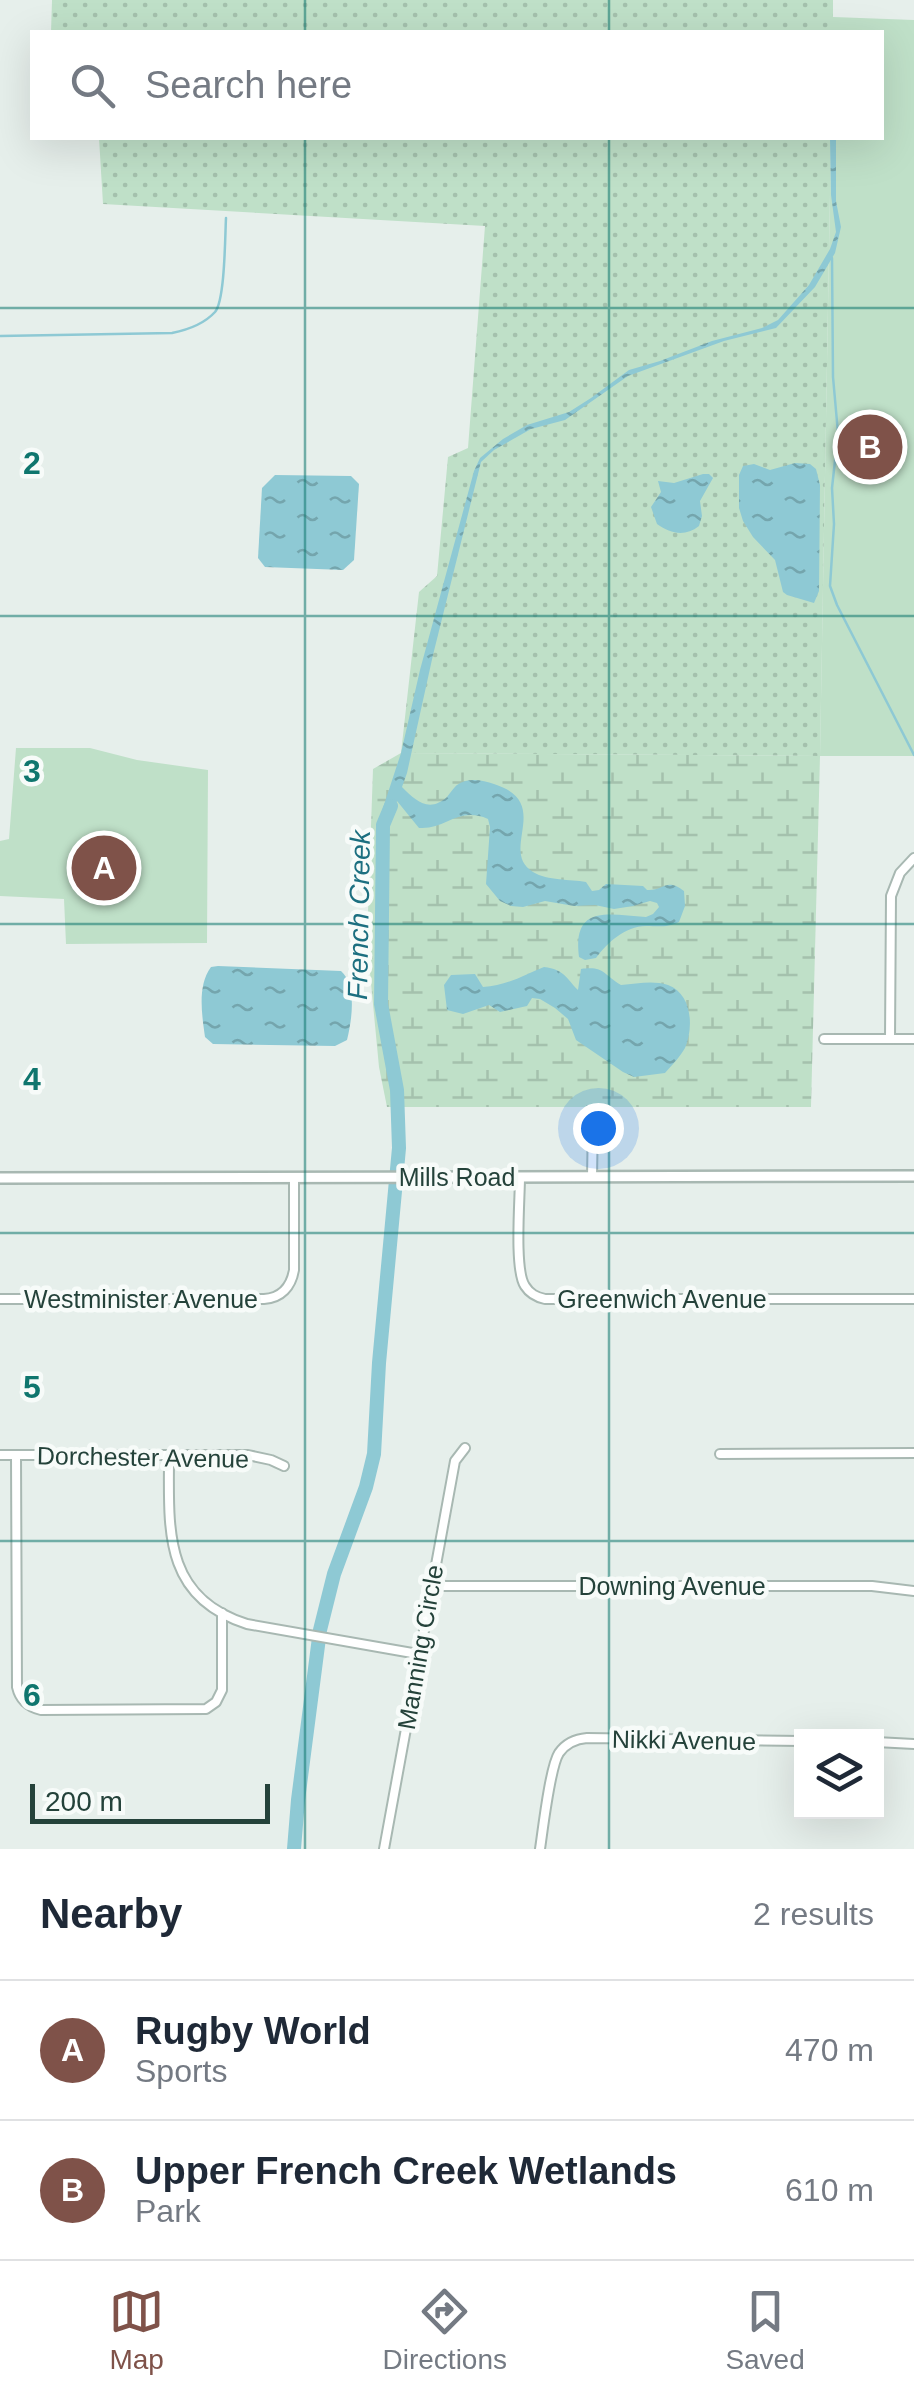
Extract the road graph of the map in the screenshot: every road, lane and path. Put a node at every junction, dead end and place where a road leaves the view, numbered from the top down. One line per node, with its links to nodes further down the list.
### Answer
1 (914, 858): 3 (street)
2 (824, 1039): 3 (street)
3 (890, 1039): 4 (street)
4 (914, 1039)
5 (593, 1120): 9 (street)
6 (914, 1176): 9 (street, Mills Road)
7 (294, 1177): 8 (street, Mills Road); 10 (street, Mills Road); 12 (street, Westminister Avenue)
8 (520, 1177): 9 (street, Mills Road); 11 (street, Greenwich Avenue)
9 (592, 1177)
10 (0, 1178)
11 (914, 1299)
12 (0, 1300)
13 (465, 1448): 20 (street, Manning Circle)
14 (914, 1453): 15 (street)
15 (720, 1454)
16 (0, 1455): 17 (street, Dorchester Avenue)
17 (16, 1455): 18 (street, Dorchester Avenue); 22 (street)
18 (169, 1455): 19 (street, Dorchester Avenue); 22 (street)
19 (284, 1466)
20 (430, 1586): 21 (street, Downing Avenue); 23 (street, Manning Circle)
21 (914, 1592)
22 (222, 1614): 23 (street)
23 (418, 1654): 27 (street, Manning Circle)
24 (794, 1741): 28 (street, Nikki Avenue)
25 (884, 1742): 26 (street)
26 (914, 1744)
27 (384, 1849)
28 (540, 1849)

